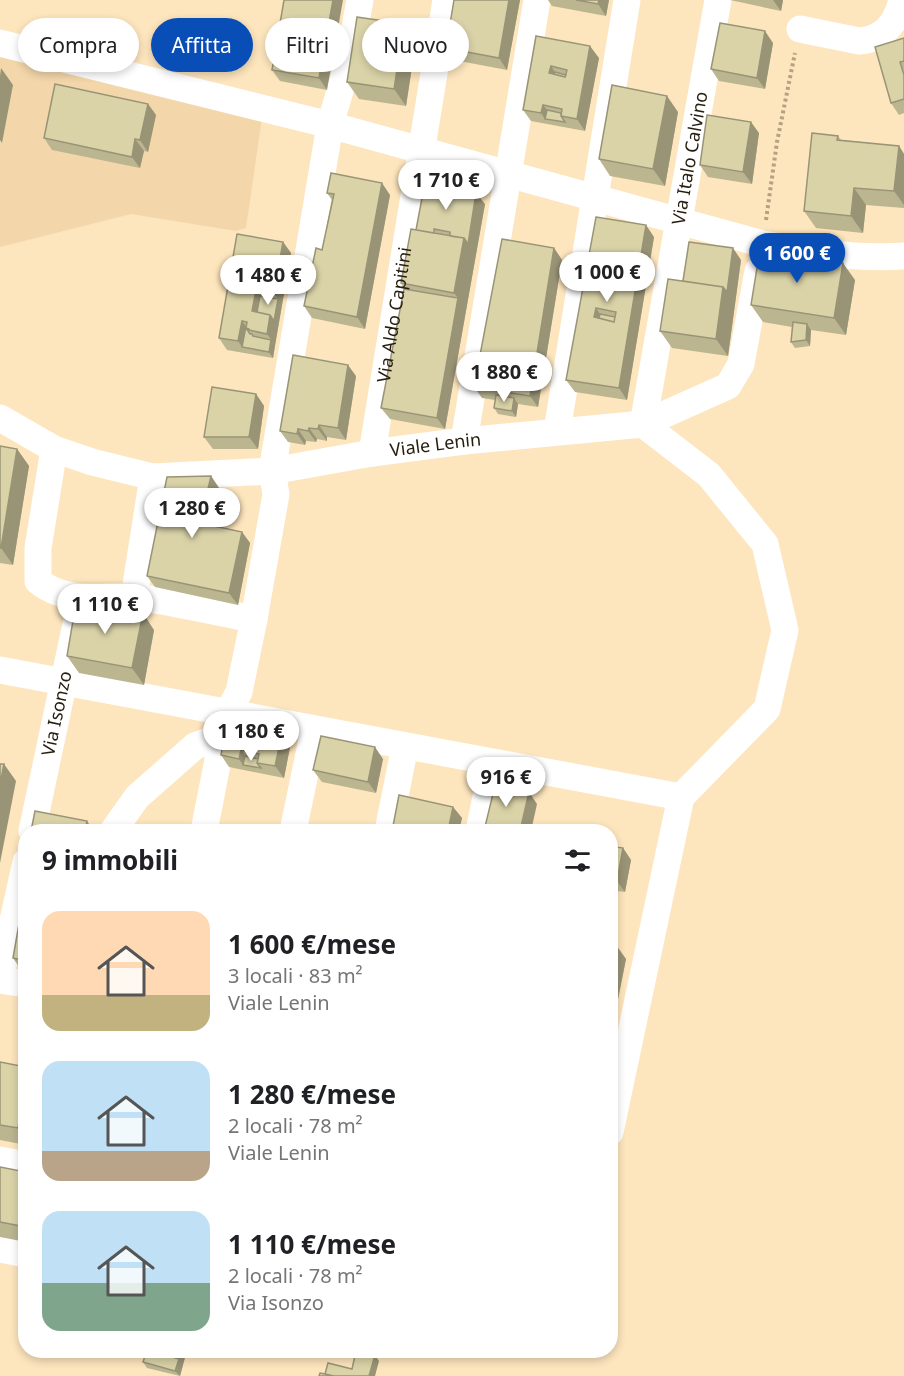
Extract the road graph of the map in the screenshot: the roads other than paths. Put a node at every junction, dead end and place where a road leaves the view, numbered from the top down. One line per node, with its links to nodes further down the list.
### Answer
1 (360, 0): 9 (street)
2 (446, 0): 10 (street, Via Aldo Capitini)
3 (537, 0): 11 (street)
4 (627, 0): 12 (street)
5 (718, 0): 13 (street, Via Italo Calvino)
6 (902, 0): 7 (street)
7 (800, 29)
8 (0, 43): 9 (street)
9 (330, 125): 10 (street); 22 (street)
10 (420, 150): 11 (street); 21 (street, Via Aldo Capitini)
11 (508, 172): 12 (street); 19 (street)
12 (593, 197): 13 (street); 18 (street)
13 (679, 222): 14 (street); 17 (street, Via Italo Calvino)
14 (763, 244): 15 (street); 17 (street, Viale Lenin)
15 (904, 256)
16 (0, 418): 20 (street, Viale Lenin)
17 (643, 424): 18 (street, Viale Lenin); 33 (street)
18 (557, 431): 19 (street, Viale Lenin)
19 (464, 441): 21 (street, Viale Lenin)
20 (54, 449): 23 (street, Viale Lenin); 24 (street)
21 (372, 453): 22 (street, Viale Lenin)
22 (272, 471): 23 (street, Viale Lenin); 26 (street)
23 (153, 477): 25 (street)
24 (82, 597): 25 (street); 28 (street, Via Isonzo)
25 (134, 597): 26 (street)
26 (254, 619): 29 (street)
27 (0, 670): 28 (street)
28 (65, 683): 29 (street); 34 (street, Via Isonzo)
29 (225, 725): 30 (street); 35 (street); 36 (street)
30 (314, 730): 31 (street); 37 (street)
31 (405, 746): 32 (street); 38 (street)
32 (493, 763): 33 (street); 39 (street)
33 (681, 798): 43 (street)
34 (34, 824)
35 (118, 824)
36 (205, 824)
37 (294, 824)
38 (389, 824)
39 (480, 824)
40 (18, 898): 41 (street)
41 (0, 979): 42 (street)
42 (18, 982)
43 (618, 1080)
44 (0, 1160): 45 (street)
45 (18, 1163)
46 (0, 1250): 47 (street)
47 (18, 1253)

